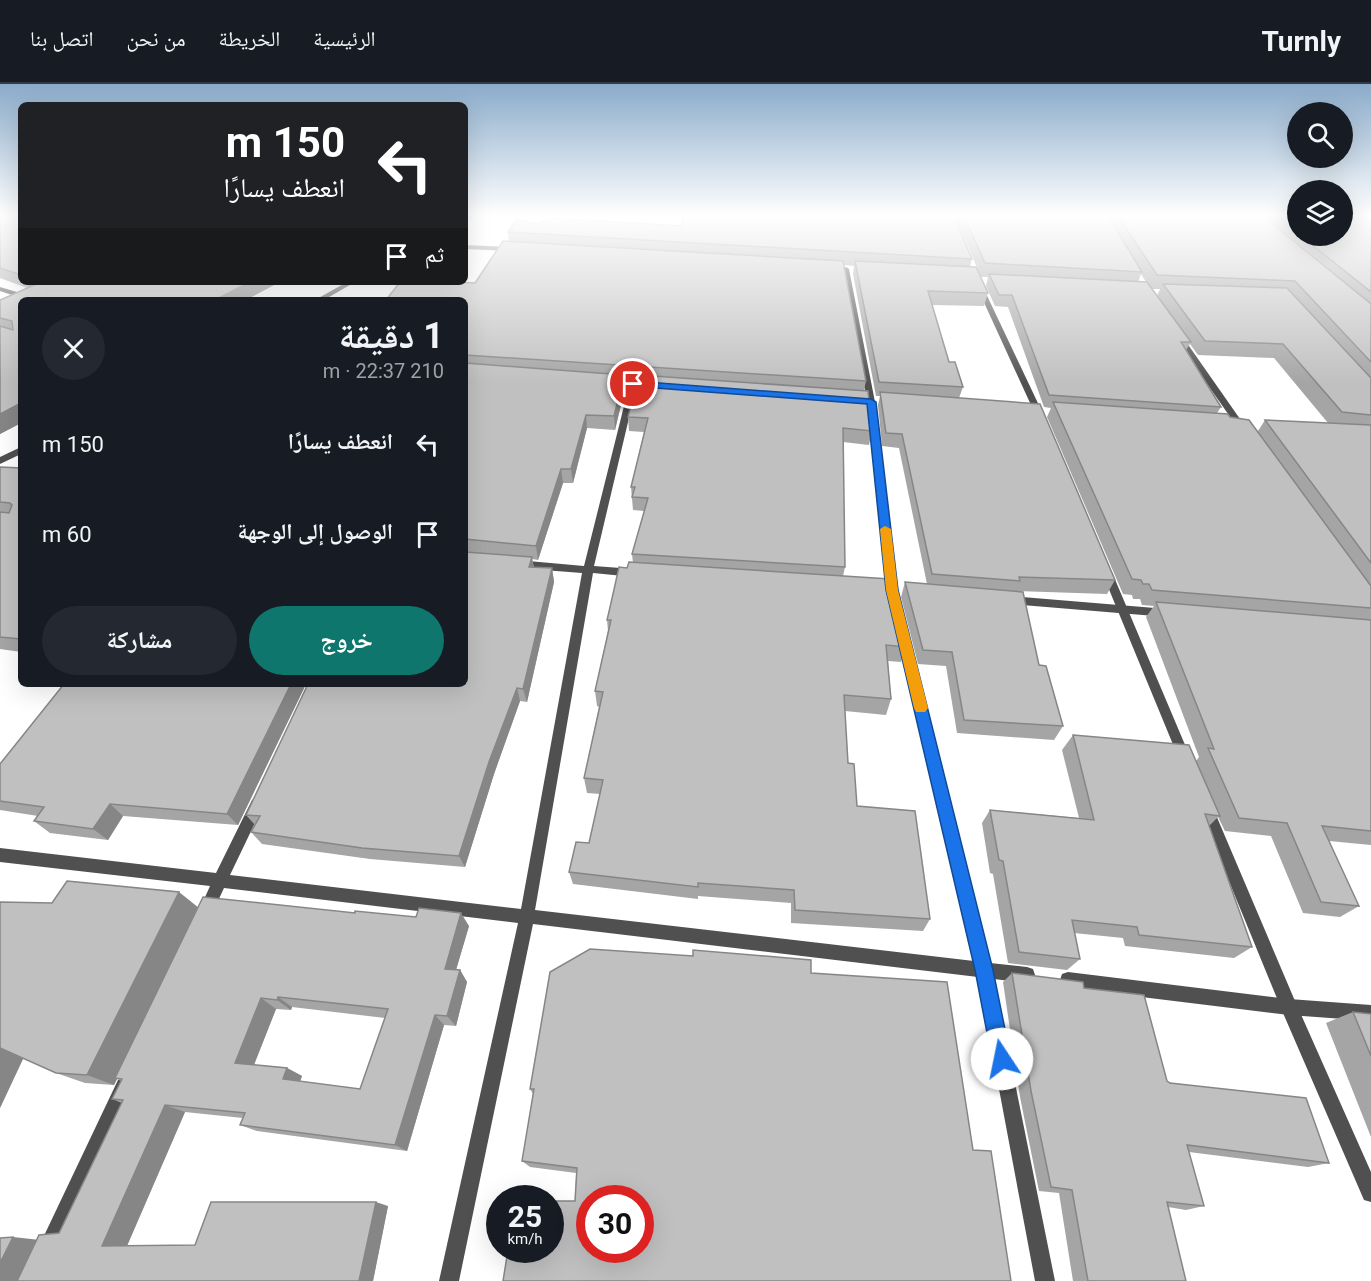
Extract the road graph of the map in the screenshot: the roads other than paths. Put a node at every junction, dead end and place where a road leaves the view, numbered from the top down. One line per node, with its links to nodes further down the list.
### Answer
1 (846, 272): 33 (street)
2 (981, 280): 15 (street)
3 (346, 285): 7 (street)
4 (0, 289): 6 (street)
5 (33, 293): 6 (street)
6 (24, 297)
7 (324, 297)
8 (18, 300): 9 (street)
9 (8, 304)
10 (1174, 331): 13 (street)
11 (633, 384): 21 (street)
12 (1228, 425): 13 (street)
13 (1240, 426): 14 (street); 16 (street)
14 (1252, 426)
15 (1047, 433)
16 (1247, 435)
17 (18, 452): 18 (street)
18 (0, 462)
19 (1099, 554): 24 (street)
20 (510, 563): 21 (street)
21 (588, 570): 22 (street); 31 (street)
22 (647, 574)
23 (996, 599): 24 (street)
24 (1123, 609): 25 (street); 26 (street)
25 (1182, 614)
26 (1192, 775)
27 (265, 787): 30 (street)
28 (1201, 797): 34 (street)
29 (0, 855): 30 (street)
30 (220, 880): 31 (street); 32 (street)
31 (527, 915): 33 (street); 39 (street)
32 (200, 923)
33 (984, 970): 34 (street); 40 (street)
34 (1289, 1007): 35 (street); 37 (street)
35 (1371, 1013)
36 (129, 1075): 38 (street)
37 (1371, 1193)
38 (43, 1259)
39 (449, 1281)
40 (1045, 1281)

